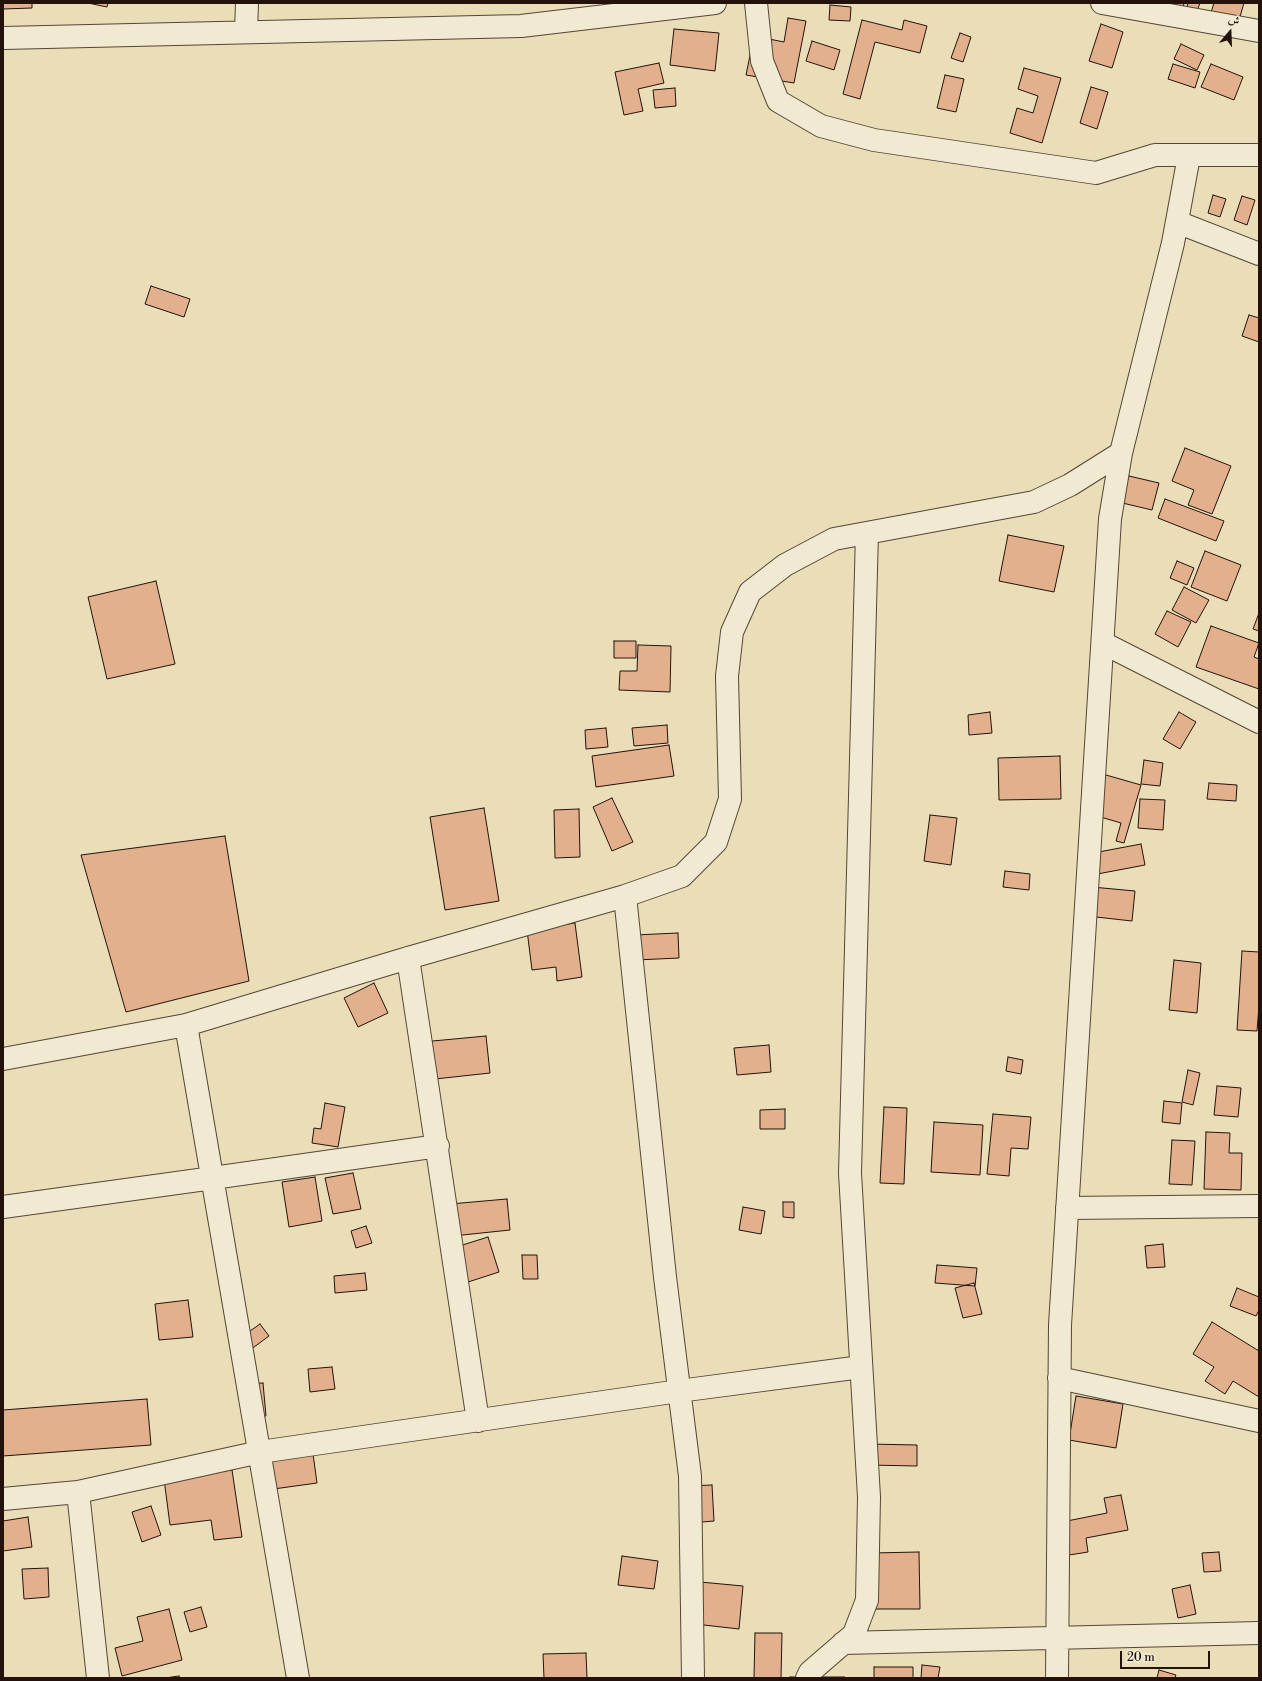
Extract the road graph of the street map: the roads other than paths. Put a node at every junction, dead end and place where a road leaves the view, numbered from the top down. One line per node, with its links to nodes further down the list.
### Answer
1 (247, 3): 6 (street)
2 (715, 3): 6 (street)
3 (756, 3): 9 (street)
4 (1102, 3): 5 (street)
5 (1259, 31)
6 (246, 32): 7 (street)
7 (3, 38)
8 (1259, 155): 9 (street)
9 (1189, 156): 10 (street)
10 (1177, 222): 11 (street); 12 (street)
11 (1259, 254)
12 (1121, 453): 13 (street); 14 (street)
13 (867, 533): 16 (street); 25 (street)
14 (1103, 643): 15 (street); 24 (street)
15 (1259, 722)
16 (625, 896): 17 (street); 27 (street)
17 (408, 958): 18 (street); 20 (street)
18 (186, 1024): 19 (street); 21 (street)
19 (3, 1058)
20 (438, 1146): 21 (street); 28 (street)
21 (213, 1178): 22 (street); 30 (street)
22 (3, 1206)
23 (1259, 1206): 24 (street)
24 (1067, 1208): 26 (street)
25 (861, 1367): 27 (street); 35 (street)
26 (1059, 1378): 29 (street); 34 (street)
27 (679, 1391): 28 (street); 38 (street)
28 (478, 1421): 30 (street)
29 (1259, 1421)
30 (260, 1452): 31 (street); 37 (street)
31 (78, 1492): 32 (street); 36 (street)
32 (3, 1499)
33 (1259, 1633): 34 (street)
34 (1057, 1637): 35 (street); 40 (street)
35 (843, 1643): 39 (street)
36 (98, 1678)
37 (298, 1678)
38 (693, 1678)
39 (807, 1678)
40 (1057, 1678)

